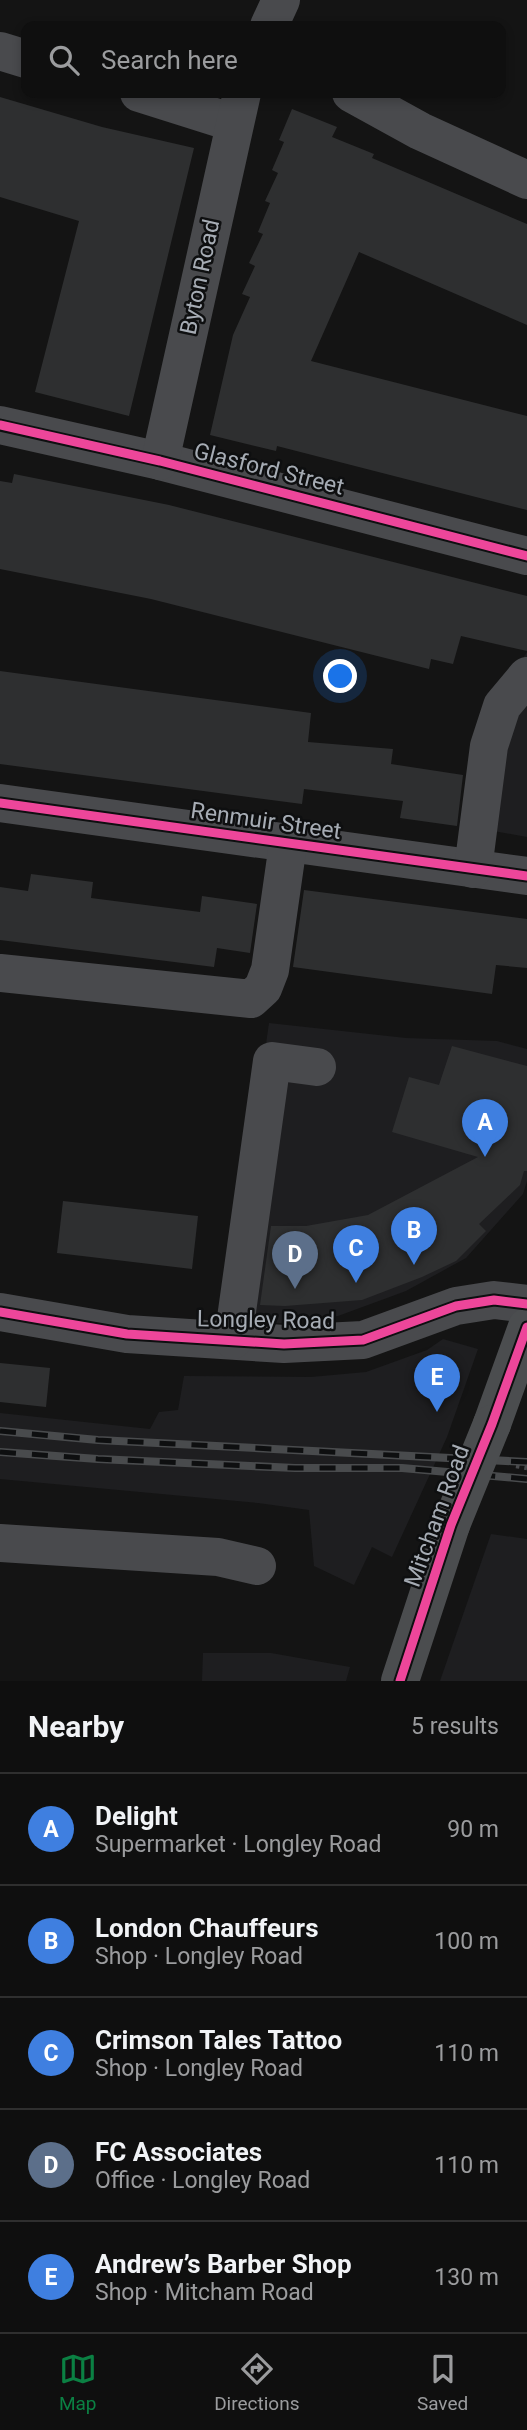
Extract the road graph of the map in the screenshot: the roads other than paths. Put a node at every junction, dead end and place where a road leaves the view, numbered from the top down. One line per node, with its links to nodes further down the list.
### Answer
1 (281, 0): 2 (street)
2 (271, 21)
3 (0, 51): 4 (street)
4 (21, 57)
5 (171, 98): 7 (street)
6 (360, 98): 8 (street)
7 (238, 108): 10 (street, Byton Road)
8 (527, 180)
9 (0, 425): 10 (street, Glasford Street)
10 (160, 461): 11 (street, Glasford Street)
11 (527, 556)
12 (527, 676): 15 (street)
13 (0, 803): 14 (street, Renmuir Street)
14 (288, 844): 15 (street, Renmuir Street); 17 (street)
15 (473, 869): 16 (street, Renmuir Street)
16 (527, 876)
17 (0, 973)
18 (317, 1067): 22 (street)
19 (527, 1304): 22 (street, Longley Road)
20 (0, 1312): 22 (street, Longley Road)
21 (527, 1327): 25 (main road, Mitcham Road, bridge)
22 (233, 1340)
23 (0, 1543): 24 (street)
24 (257, 1566)
25 (400, 1681)

